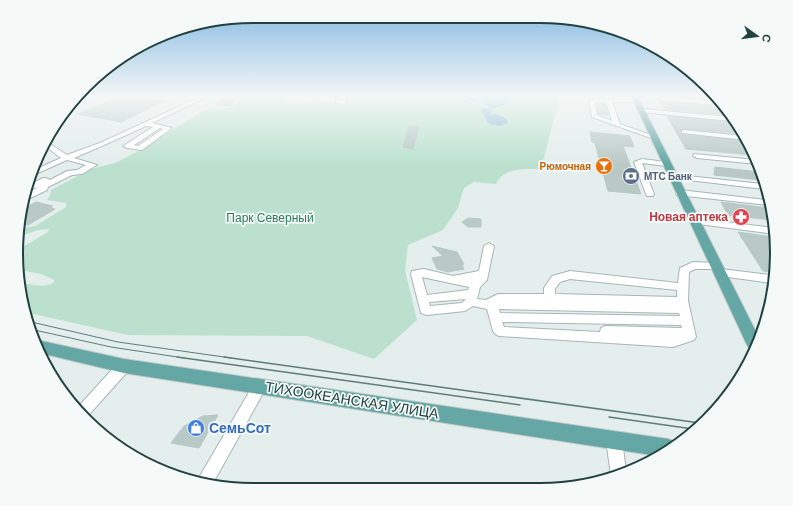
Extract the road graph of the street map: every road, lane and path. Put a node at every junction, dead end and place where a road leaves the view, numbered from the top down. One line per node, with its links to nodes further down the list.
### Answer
1 (156, 119): 5 (street)
2 (600, 119): 6 (street)
3 (614, 119): 6 (street)
4 (645, 119): 8 (main road)
5 (144, 124): 10 (street); 10 (street)
6 (617, 126): 8 (street)
7 (684, 132): 9 (street)
8 (653, 137): 15 (main road)
9 (739, 137)
10 (112, 138): 13 (street)
11 (49, 146): 13 (street)
12 (697, 156): 14 (street)
13 (66, 158): 16 (street); 17 (street)
14 (750, 161)
15 (666, 164): 18 (main road); 25 (street)
16 (73, 171): 20 (street); 22 (street)
17 (38, 172)
18 (672, 176): 19 (street); 24 (main road)
19 (719, 182): 21 (street); 27 (street)
20 (44, 186): 23 (street); 26 (street)
21 (760, 187)
22 (32, 189)
23 (32, 190)
24 (680, 193): 27 (street); 29 (main road)
25 (650, 194)
26 (31, 195)
27 (730, 198): 28 (street)
28 (765, 203)
29 (694, 221): 30 (street); 32 (main road)
30 (769, 230)
31 (489, 246): 35 (street)
32 (719, 269): 33 (street); 34 (street); 41 (main road)
33 (769, 279)
34 (683, 287): 36 (street); 38 (street)
35 (472, 288): 35 (street); 37 (street)
36 (550, 297): 37 (street); 38 (street)
37 (492, 305): 38 (street); 39 (street)
38 (683, 305): 40 (street)
39 (495, 317): 40 (street); 40 (street)
40 (688, 327)
41 (753, 340)
42 (44, 348): 43 (main road, ТИХООКЕАНСКАЯ УЛИЦА)
43 (124, 366): 44 (main road, ТИХООКЕАНСКАЯ УЛИЦА); 45 (street)
44 (260, 386): 46 (main road, ТИХООКЕАНСКАЯ УЛИЦА); 49 (street)
45 (85, 410)
46 (614, 440): 47 (main road, ТИХООКЕАНСКАЯ УЛИЦА); 48 (street)
47 (663, 447)
48 (618, 469)
49 (207, 479)

